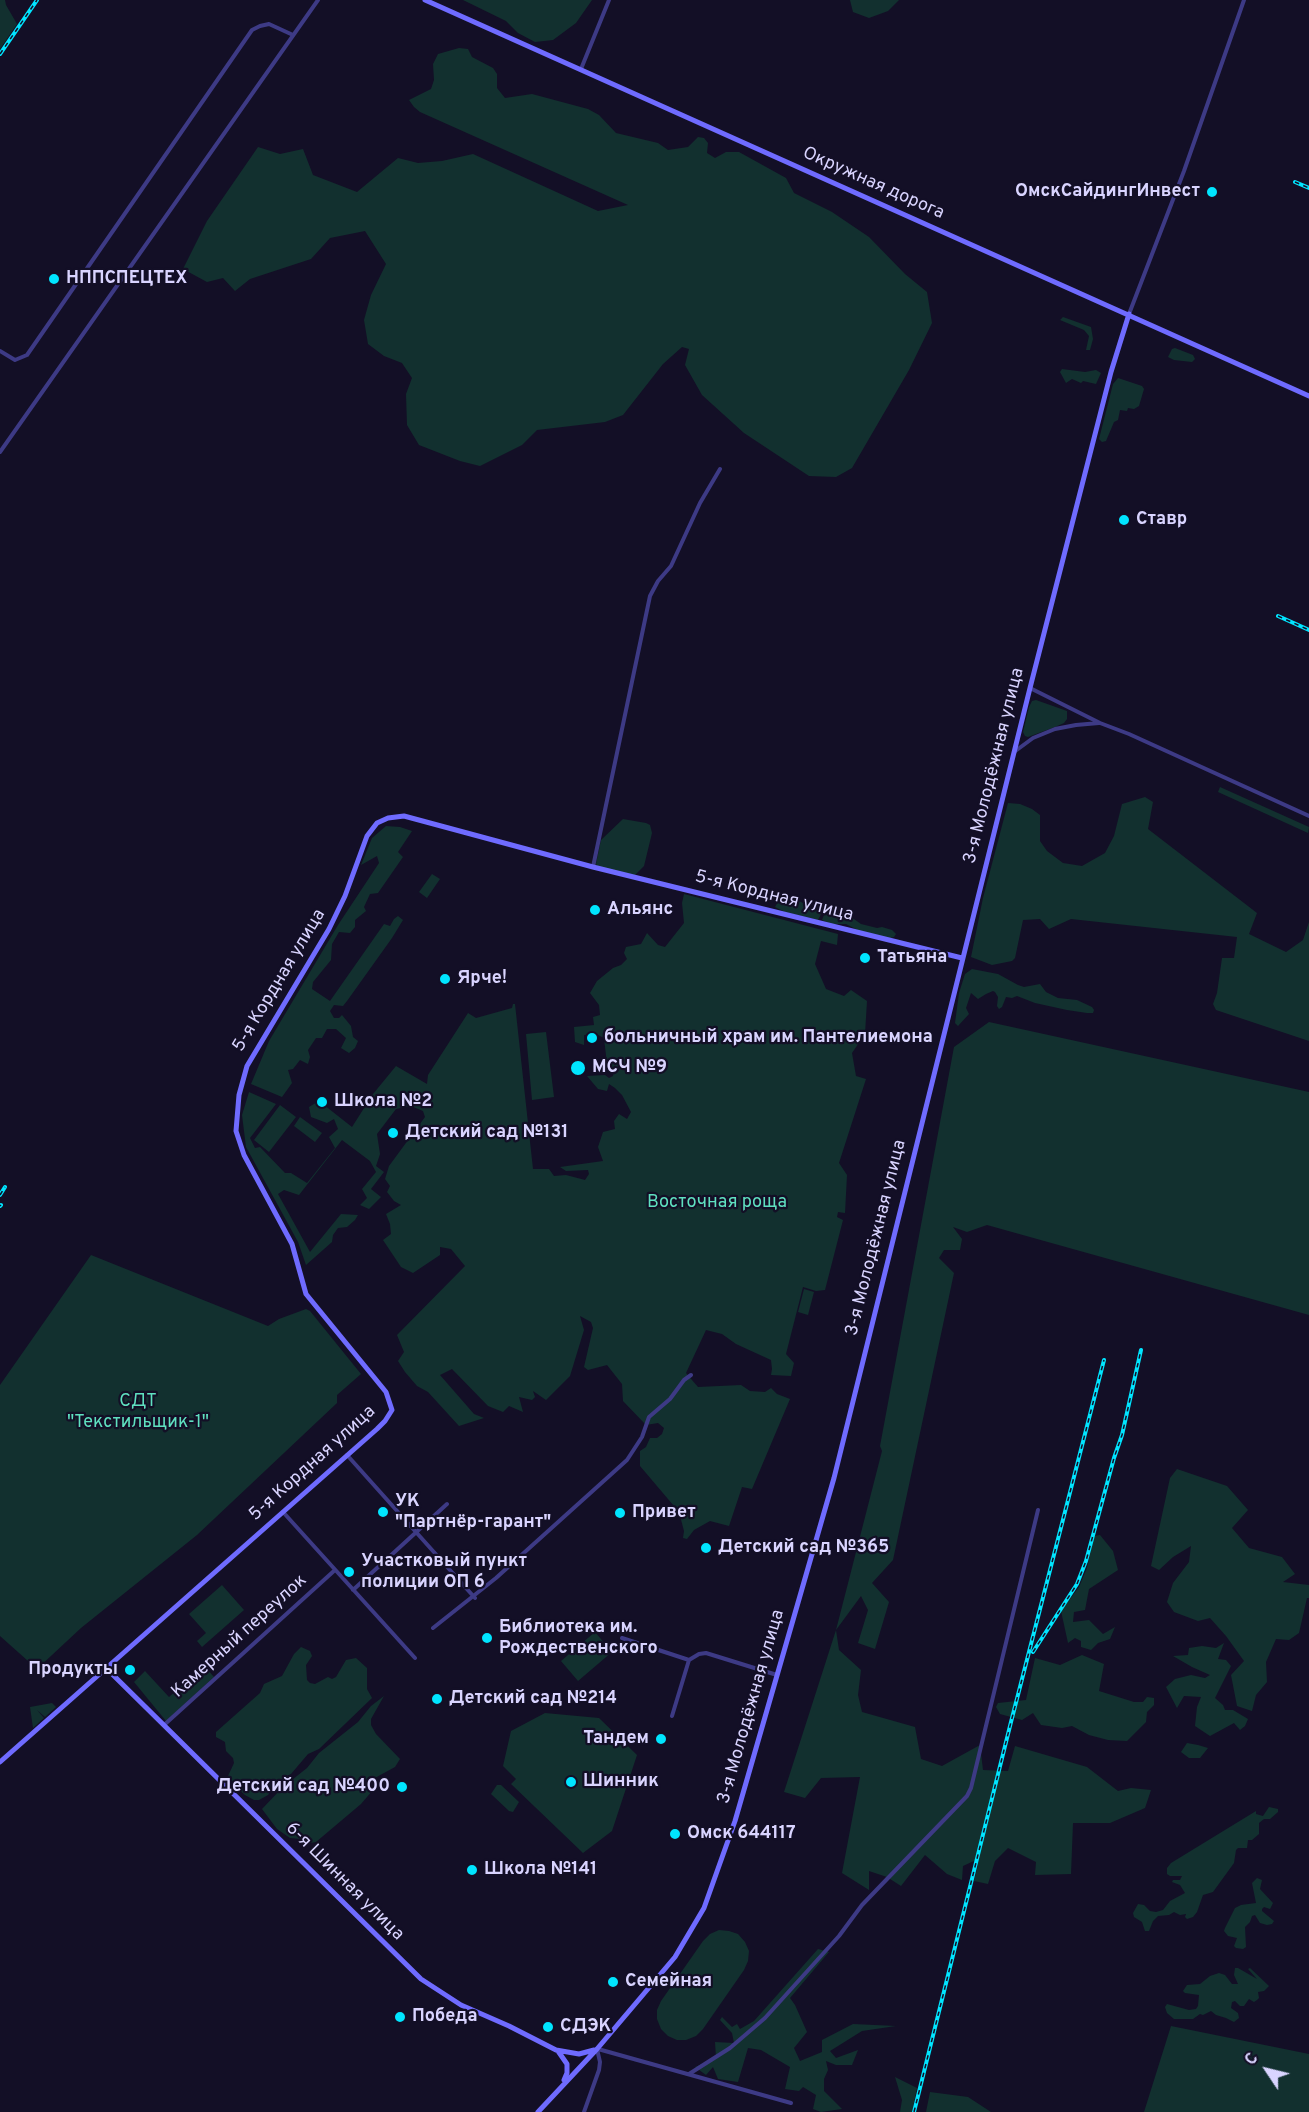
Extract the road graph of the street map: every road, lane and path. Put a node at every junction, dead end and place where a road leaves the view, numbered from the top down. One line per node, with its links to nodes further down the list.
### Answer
1 (318, 0): 5 (street)
2 (425, 0): 6 (main road, Окружная дорога)
3 (609, 0): 6 (street)
4 (1244, 0): 7 (street)
5 (293, 35): 8 (street); 10 (street)
6 (580, 70): 7 (main road, Окружная дорога)
7 (1129, 314): 9 (main road, Окружная дорога); 12 (main road, 3-я Молодёжная улица)
8 (0, 351)
9 (1309, 396)
10 (0, 452)
11 (720, 469): 16 (street)
12 (1029, 688): 13 (street); 14 (main road, 3-я Молодёжная улица)
13 (1100, 723): 14 (street); 15 (street)
14 (1013, 753): 17 (main road, 3-я Молодёжная улица)
15 (1309, 816)
16 (593, 867): 17 (main road, 5-я Кордная улица); 19 (main road, 5-я Кордная улица)
17 (962, 958): 32 (main road, 3-я Молодёжная улица)
18 (691, 1375): 26 (street)
19 (346, 1455): 22 (main road, 5-я Кордная улица); 23 (street)
20 (447, 1504): 23 (street)
21 (1038, 1510): 38 (street)
22 (283, 1512): 24 (street); 31 (main road, 5-я Кордная улица)
23 (416, 1533): 25 (street); 26 (street)
24 (335, 1570): 25 (street); 34 (street, Камерный переулок)
25 (353, 1590): 29 (street)
26 (475, 1597): 27 (street)
27 (433, 1628)
28 (622, 1638): 30 (street)
29 (415, 1658)
30 (689, 1660): 32 (street); 33 (street)
31 (106, 1668): 34 (main road, 6-я Шинная улица); 35 (main road, 5-я Кордная улица)
32 (777, 1675): 36 (main road, 3-я Молодёжная улица)
33 (672, 1716)
34 (163, 1725): 37 (main road, 6-я Шинная улица)
35 (0, 1762)
36 (597, 2049): 37 (main road, 6-я Шинная улица); 38 (street); 39 (main road, 3-я Молодёжная улица); 42 (street)
37 (556, 2050): 39 (main road)
38 (689, 2074): 40 (street)
39 (562, 2085): 41 (main road, 3-я Молодёжная улица)
40 (791, 2103)
41 (538, 2112)
42 (584, 2112)

